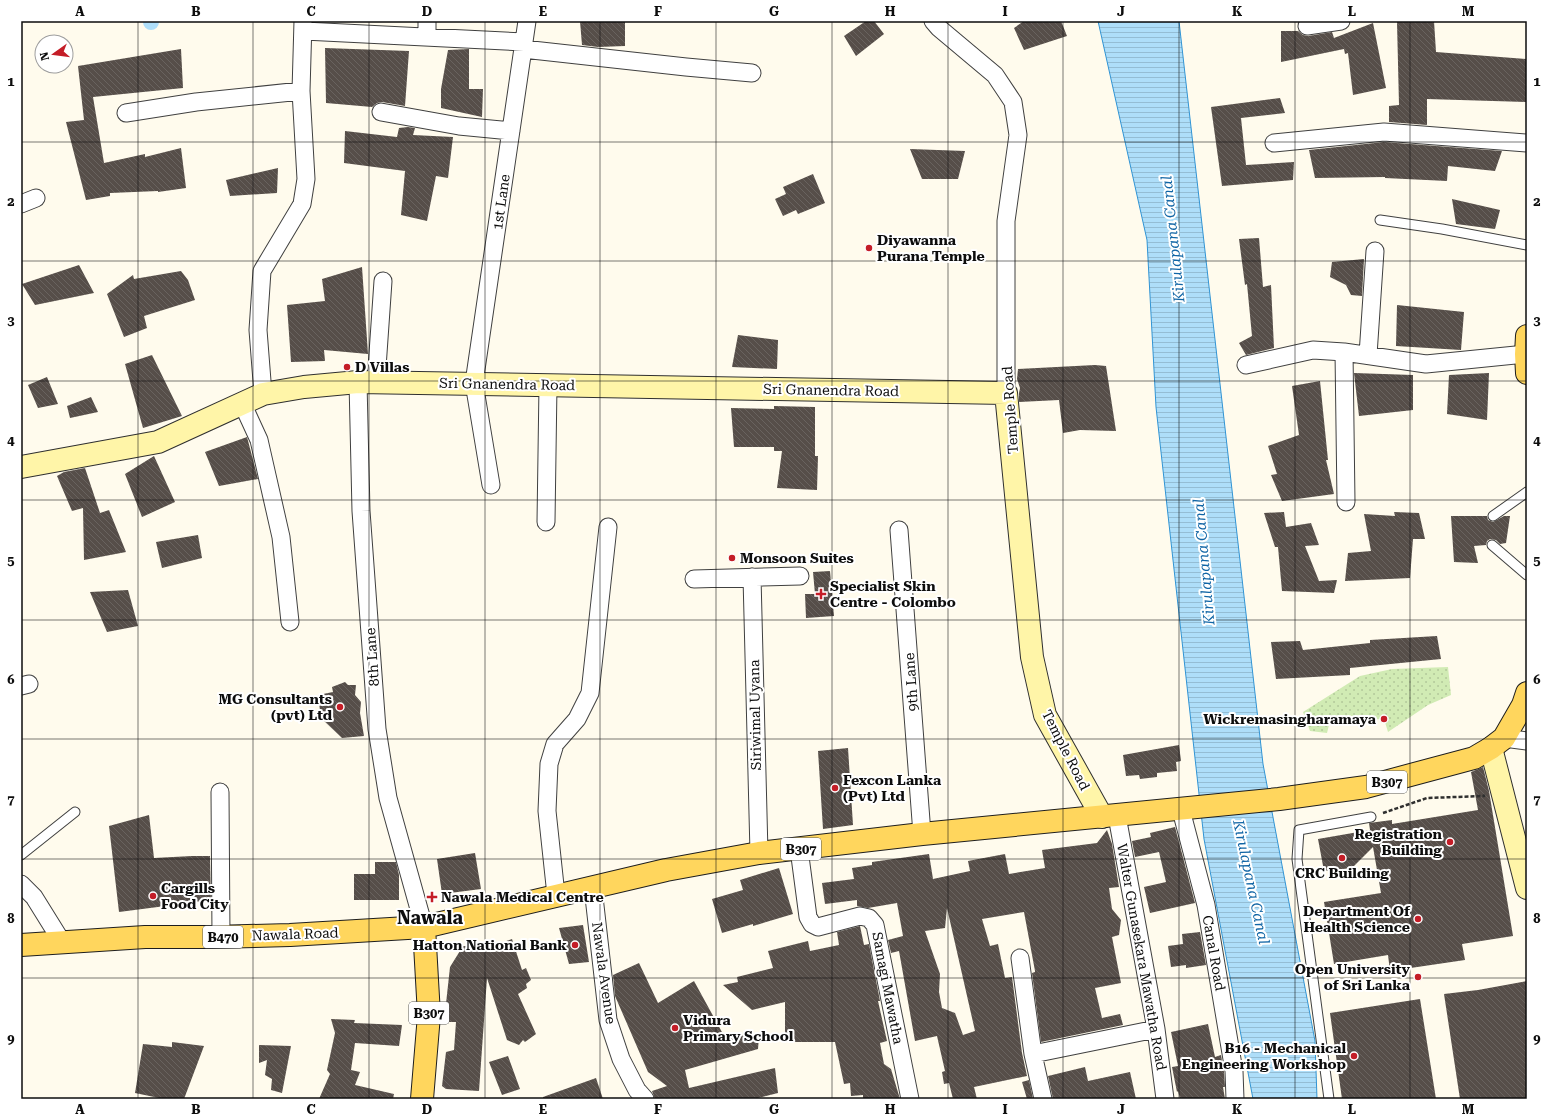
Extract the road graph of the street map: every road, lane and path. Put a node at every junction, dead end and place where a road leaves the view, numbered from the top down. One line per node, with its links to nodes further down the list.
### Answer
1 (527, 21): 7 (street, 1st Lane)
2 (933, 21): 26 (street, Temple Road)
3 (1341, 21): 5 (street)
4 (303, 26): 6 (street); 9 (street)
5 (1307, 26)
6 (427, 29): 7 (street)
7 (524, 46): 8 (street); 12 (street, 1st Lane)
8 (752, 73)
9 (301, 91): 11 (street); 27 (street)
10 (381, 112): 12 (street)
11 (126, 113)
12 (511, 131): 24 (street, 1st Lane)
13 (1274, 143): 14 (street)
14 (1527, 143)
15 (1380, 220): 16 (lane)
16 (1527, 245)
17 (1375, 251): 21 (street)
18 (383, 281): 23 (street, 8th Lane)
19 (1344, 352): 21 (street); 22 (street); 32 (street)
20 (1527, 354): 21 (street)
21 (1368, 356)
22 (1246, 365)
23 (367, 382): 24 (street, Sri Gnanendra Road); 27 (street, Sri Gnanendra Road); 60 (street, 8th Lane)
24 (474, 383): 25 (street, Sri Gnanendra Road); 30 (street, 1st Lane)
25 (548, 385): 26 (street, Sri Gnanendra Road); 34 (street)
26 (1006, 393): 50 (street, Temple Road)
27 (262, 394): 28 (street, Sri Gnanendra Road)
28 (242, 403): 29 (street, Sri Gnanendra Road); 42 (street)
29 (21, 467)
30 (491, 485)
31 (1527, 492): 33 (lane)
32 (1346, 502)
33 (1493, 516)
34 (546, 522)
35 (608, 527): 59 (street)
36 (899, 530): 52 (street, 9th Lane)
37 (1492, 544): 38 (lane)
38 (1527, 575)
39 (800, 576): 40 (street)
40 (752, 577): 41 (street); 54 (street, Siriwimal Uyana)
41 (694, 579)
42 (290, 622)
43 (1527, 693): 45 (main road, B307)
44 (1527, 741): 45 (street)
45 (1497, 743): 48 (main road, B307); 58 (street)
46 (220, 792): 61 (street)
47 (1482, 792): 51 (path)
48 (1182, 810): 50 (main road, B307); 72 (street, Canal Road)
49 (75, 812): 55 (lane)
50 (1110, 817): 52 (main road, B307); 65 (street, Walter Gunasekara Mawatha Road)
51 (1371, 817): 73 (lane)
52 (922, 834): 53 (main road, B307)
53 (799, 849): 54 (main road, B307); 69 (street, Samagi Mawatha)
54 (759, 853): 57 (main road, B307)
55 (21, 855)
56 (21, 884): 62 (street)
57 (593, 888): 59 (main road, B307); 68 (street, Nawala Avenue)
58 (1527, 888)
59 (556, 895): 60 (main road, B307)
60 (424, 927): 61 (main road, Nawala Road / B470); 67 (main road, B307)
61 (220, 937): 62 (main road, Nawala Road / B470)
62 (62, 942): 63 (main road, Nawala Road / B470)
63 (21, 945)
64 (1020, 958): 66 (street)
65 (1156, 1029): 66 (street); 71 (street, Walter Gunasekara Mawatha Road)
66 (1033, 1054): 70 (street)
67 (422, 1099)
68 (645, 1099)
69 (910, 1099)
70 (1043, 1099)
71 (1165, 1099)
72 (1235, 1099)
73 (1329, 1099)

